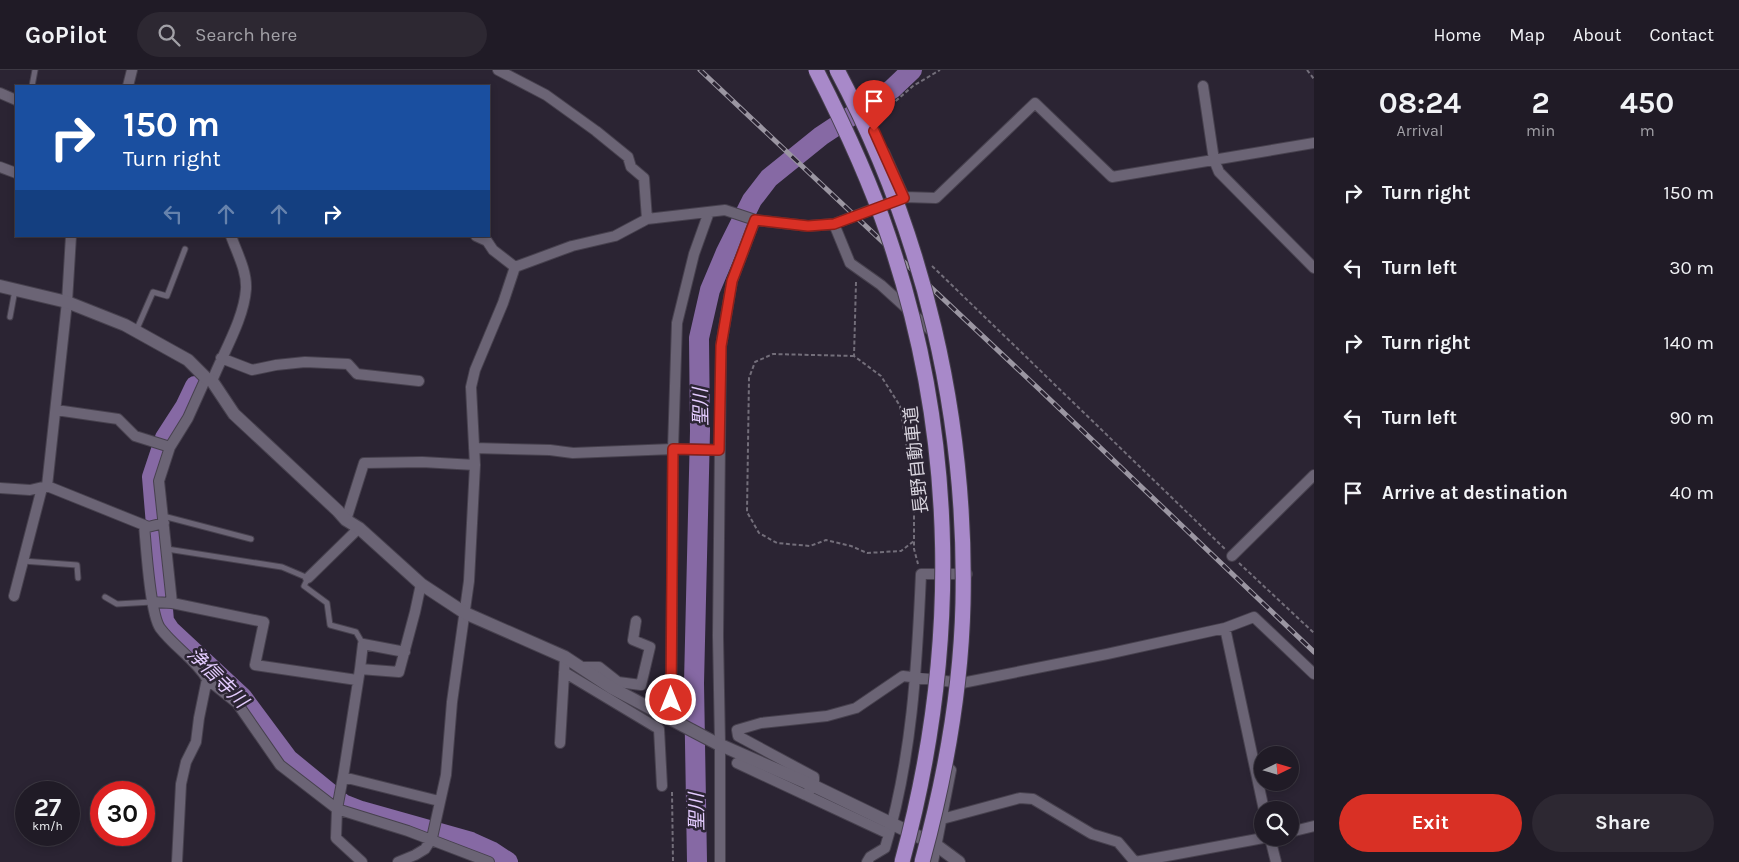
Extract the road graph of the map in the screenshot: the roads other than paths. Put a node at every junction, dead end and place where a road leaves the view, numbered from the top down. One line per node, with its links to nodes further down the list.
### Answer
1 (35, 70): 7 (lane)
2 (132, 70): 8 (street)
3 (498, 70): 18 (street)
4 (816, 70): 98 (highway, 長野自動車道, bridge)
5 (837, 70): 16 (highway, bridge)
6 (844, 70): 16 (street)
7 (32, 85)
8 (128, 85)
9 (1203, 86): 13 (street)
10 (0, 93): 11 (street)
11 (15, 100)
12 (1314, 143): 13 (street)
13 (1214, 160): 16 (street); 26 (street)
14 (0, 167): 15 (street)
15 (15, 173)
16 (900, 199): 20 (street); 99 (highway, bridge)
17 (709, 212): 18 (street); 19 (street); 38 (street)
18 (647, 220): 25 (street)
19 (755, 220): 20 (street); 39 (street)
20 (834, 224): 52 (street)
21 (71, 237): 29 (street)
22 (231, 237): 32 (street)
23 (478, 237): 25 (street)
24 (185, 249): 31 (lane)
25 (515, 268): 37 (street)
26 (1314, 268)
27 (0, 286): 28 (street)
28 (16, 290): 29 (street); 30 (lane)
29 (67, 302): 31 (street); 35 (street)
30 (10, 317)
31 (136, 331): 33 (street)
32 (221, 358): 33 (street); 34 (street)
33 (209, 380): 36 (street); 44 (street)
34 (419, 381)
35 (56, 410): 36 (street); 42 (street)
36 (164, 445): 45 (street)
37 (474, 448): 38 (street); 40 (street)
38 (673, 449): 39 (street); 74 (street)
39 (719, 450): 76 (street)
40 (475, 466): 44 (street); 60 (street)
41 (1314, 475): 50 (street)
42 (44, 487): 43 (street); 46 (street); 51 (street)
43 (0, 488)
44 (346, 520): 47 (street)
45 (162, 521): 46 (street); 48 (lane); 49 (street)
46 (146, 526): 58 (street)
47 (359, 528): 54 (street); 55 (street)
48 (251, 539)
49 (167, 549): 54 (lane); 59 (street)
50 (1232, 556)
51 (23, 561): 53 (lane); 56 (street)
52 (968, 574): 70 (street); 73 (street)
53 (78, 578)
54 (308, 578): 63 (lane)
55 (421, 584): 60 (street); 64 (street)
56 (14, 596)
57 (105, 597): 58 (lane)
58 (154, 601): 59 (street); 71 (street)
59 (171, 603): 72 (street)
60 (465, 613): 65 (street); 81 (street)
61 (636, 621): 66 (street)
62 (1225, 628): 69 (street); 73 (street); 82 (street)
63 (363, 644): 64 (street); 67 (street)
64 (405, 652): 67 (street)
65 (565, 657): 66 (street); 68 (street)
66 (580, 667): 74 (street)
67 (360, 669): 72 (street)
68 (564, 672): 75 (street); 79 (street)
69 (1314, 674)
70 (916, 677): 73 (street); 80 (street); 86 (street)
71 (207, 679): 83 (street); 92 (street)
72 (358, 680): 78 (street)
73 (962, 683): 84 (street)
74 (674, 722): 76 (street)
75 (560, 743)
76 (718, 744): 80 (street); 96 (street)
77 (737, 763): 80 (street)
78 (343, 777): 81 (street); 83 (street)
79 (662, 786)
80 (810, 790): 86 (street)
81 (439, 801): 88 (street)
82 (1262, 801)
83 (337, 809): 88 (street); 93 (street)
84 (942, 819): 89 (street); 90 (street)
85 (1314, 826): 87 (street)
86 (891, 829): 90 (street); 97 (street)
87 (1299, 830)
88 (432, 839): 94 (street); 95 (street)
89 (1254, 840)
90 (936, 845): 100 (street); 101 (street)
91 (1272, 846): 102 (street)
92 (178, 862)
93 (362, 862)
94 (398, 862)
95 (489, 862)
96 (720, 862)
97 (867, 862)
98 (902, 862)
99 (922, 862)
100 (932, 862)
101 (959, 862)
102 (1276, 862)

